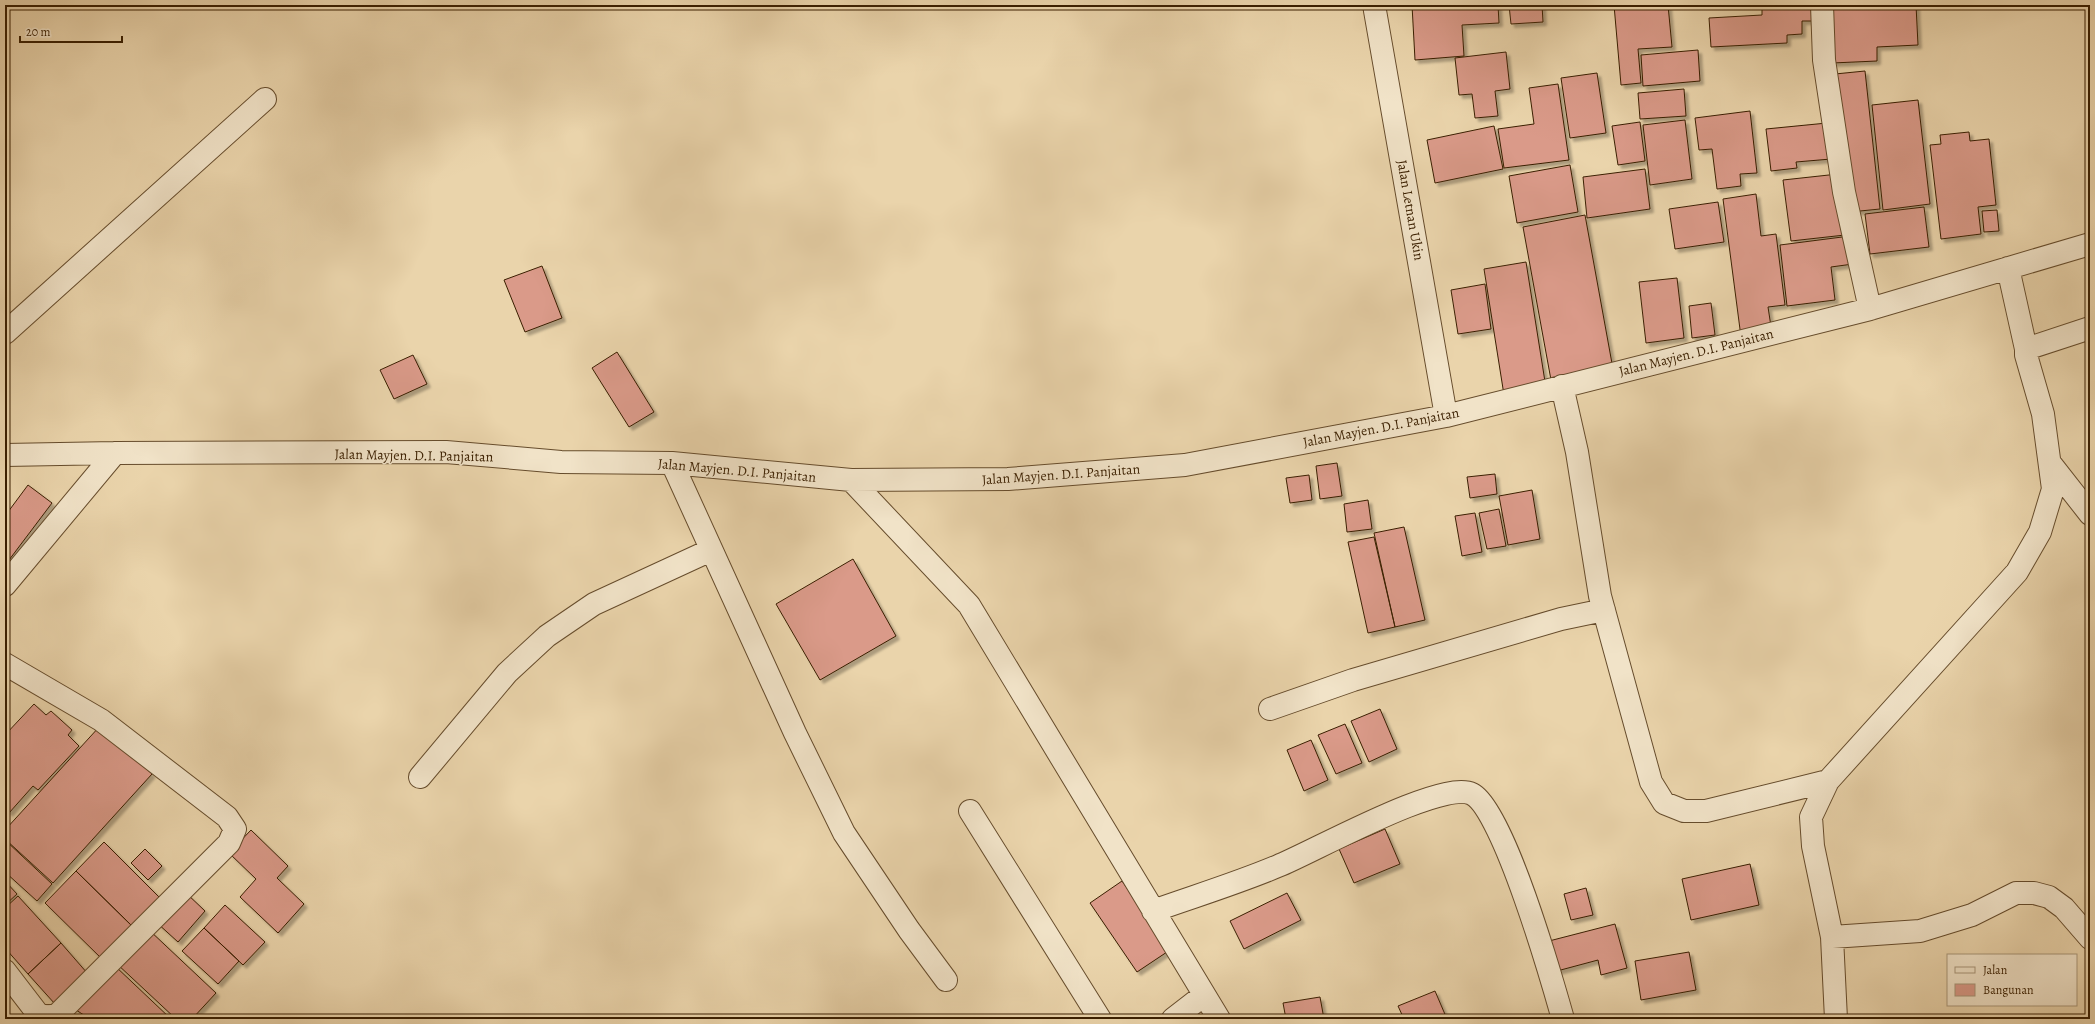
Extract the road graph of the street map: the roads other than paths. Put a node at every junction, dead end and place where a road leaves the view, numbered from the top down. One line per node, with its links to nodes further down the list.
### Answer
1 (1374, 5): 11 (street, Jalan Letnan Ukin)
2 (1822, 5): 6 (street)
3 (265, 99): 8 (street)
4 (2090, 244): 5 (street, Jalan Mayjen. D.I. Panjaitan)
5 (2008, 268): 6 (street, Jalan Mayjen. D.I. Panjaitan); 9 (street)
6 (1870, 309): 10 (street, Jalan Mayjen. D.I. Panjaitan)
7 (2090, 328): 9 (street)
8 (5, 333)
9 (2026, 349): 14 (street)
10 (1562, 386): 11 (street, Jalan Mayjen. D.I. Panjaitan); 20 (street)
11 (1446, 416): 16 (street, Jalan Mayjen. D.I. Panjaitan)
12 (115, 453): 13 (street, Jalan Mayjen. D.I. Panjaitan); 15 (street, Jalan Mayjen. D.I. Panjaitan); 19 (street)
13 (5, 455)
14 (2050, 462): 17 (street); 24 (street)
15 (672, 463): 16 (street, Jalan Mayjen. D.I. Panjaitan); 18 (street)
16 (850, 480): 26 (street)
17 (2090, 514)
18 (711, 550): 23 (street); 30 (street)
19 (5, 585)
20 (1604, 610): 22 (street); 24 (street)
21 (5, 664): 29 (street)
22 (1270, 710)
23 (420, 777)
24 (1828, 782): 27 (street)
25 (970, 811): 32 (street)
26 (1153, 911): 31 (street); 35 (street)
27 (1832, 937): 28 (street); 36 (street)
28 (2090, 938)
29 (5, 971)
30 (946, 980)
31 (1204, 995): 33 (street); 34 (street)
32 (1100, 1019)
33 (1173, 1019)
34 (1219, 1019)
35 (1563, 1019)
36 (1836, 1019)

